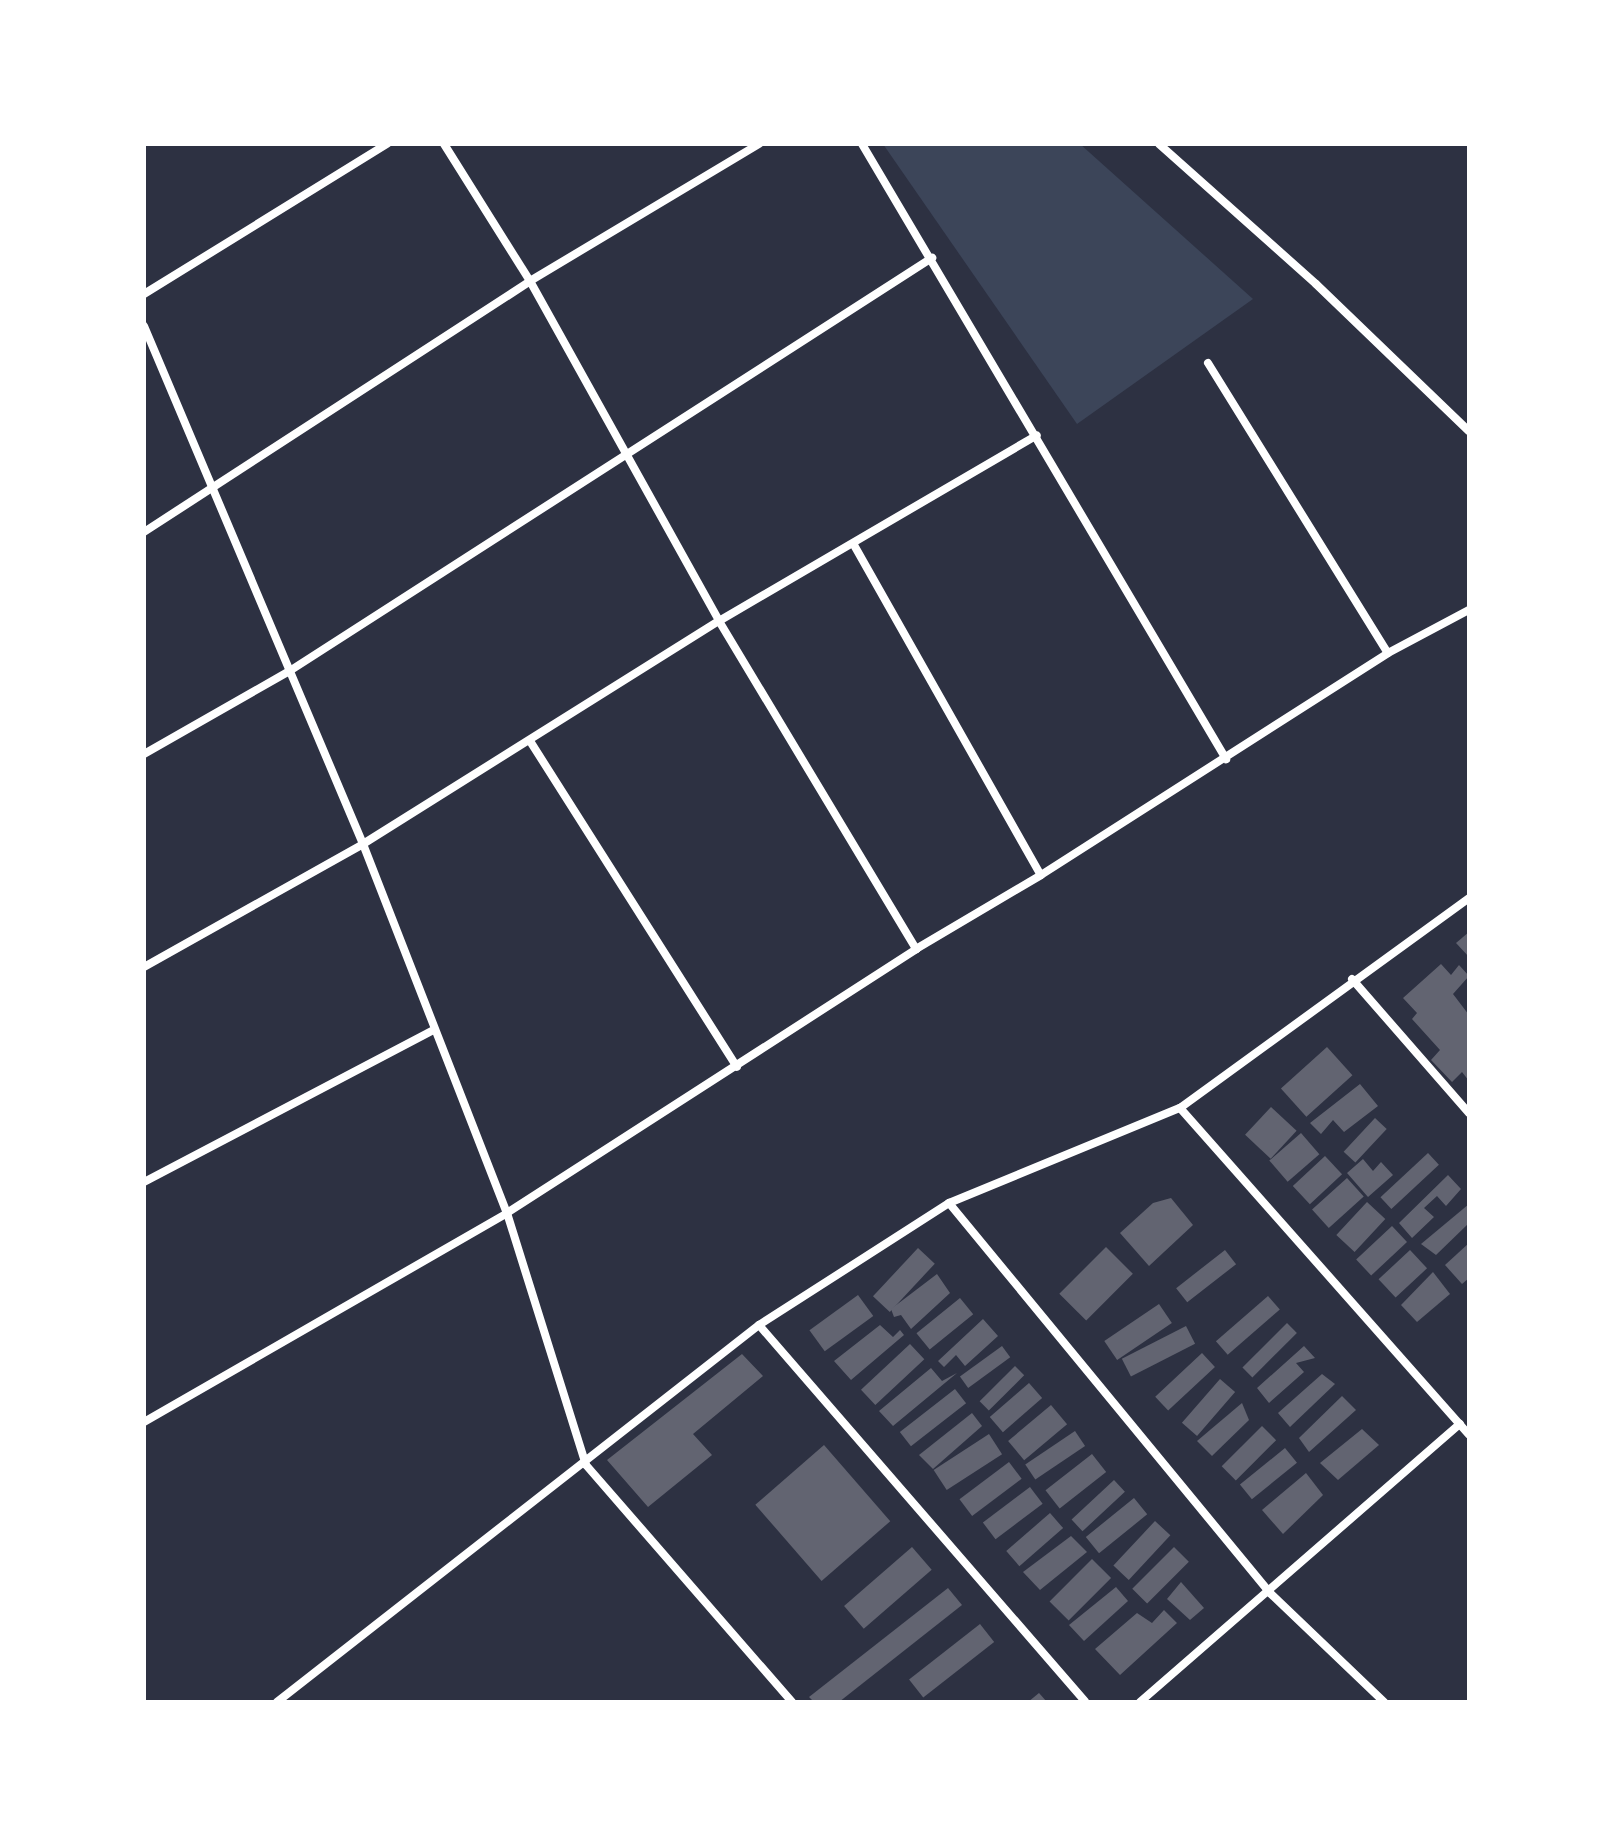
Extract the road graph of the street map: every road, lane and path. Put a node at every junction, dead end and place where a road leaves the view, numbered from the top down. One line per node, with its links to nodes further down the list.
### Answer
1 (387, 144): 8 (street)
2 (444, 144): 7 (street)
3 (759, 144): 7 (street)
4 (862, 144): 6 (street)
5 (1159, 144): 11 (street)
6 (932, 258): 12 (street); 13 (street)
7 (530, 281): 13 (street); 14 (street)
8 (144, 294)
9 (144, 326): 14 (street)
10 (1208, 363): 19 (street)
11 (1469, 431)
12 (1037, 435): 16 (street); 23 (street)
13 (628, 453): 18 (street); 20 (street)
14 (214, 491): 15 (street); 20 (street)
15 (144, 532)
16 (854, 545): 18 (street); 25 (street)
17 (1469, 610): 19 (street)
18 (719, 621): 21 (street); 27 (street)
19 (1388, 653): 23 (street)
20 (288, 672): 22 (street); 24 (street)
21 (530, 741): 24 (street); 31 (street)
22 (144, 754)
23 (1226, 759): 25 (street)
24 (363, 844): 28 (street); 30 (street)
25 (1041, 875): 27 (street)
26 (1469, 898): 29 (street)
27 (916, 949): 31 (street)
28 (144, 967)
29 (1352, 979): 32 (street); 33 (street)
30 (433, 1030): 34 (street); 36 (street)
31 (737, 1067): 36 (street)
32 (1180, 1108): 35 (street); 39 (street)
33 (1469, 1113)
34 (144, 1182)
35 (949, 1203): 37 (street); 42 (street)
36 (507, 1213): 38 (street); 41 (street)
37 (759, 1325): 41 (street); 45 (street)
38 (144, 1422)
39 (1460, 1424): 40 (street); 42 (street)
40 (1469, 1435)
41 (586, 1465): 43 (street); 44 (street)
42 (1270, 1593): 46 (street); 47 (street)
43 (277, 1702)
44 (792, 1702)
45 (1085, 1702)
46 (1140, 1702)
47 (1384, 1702)

